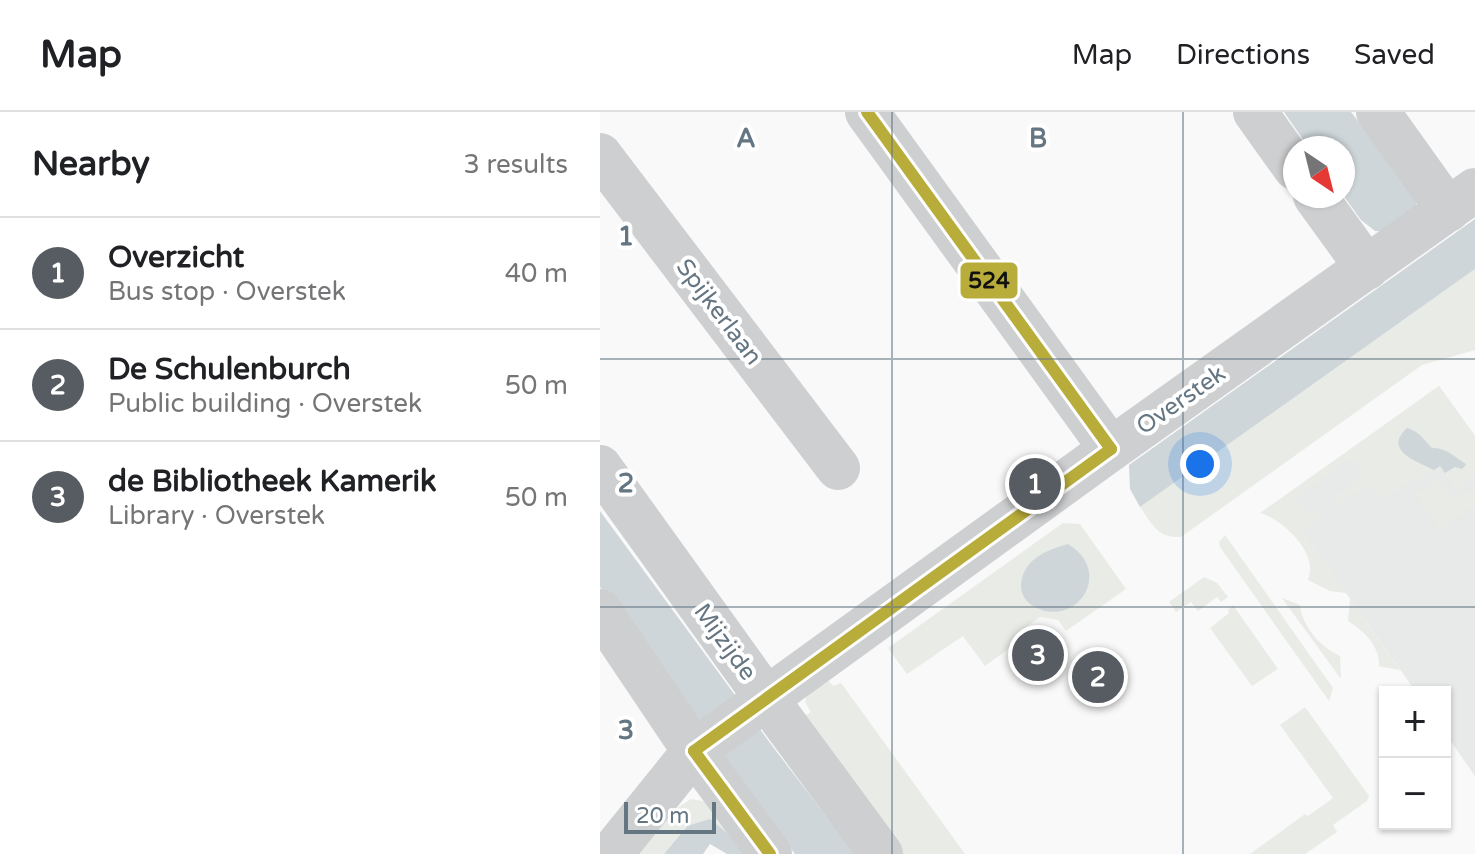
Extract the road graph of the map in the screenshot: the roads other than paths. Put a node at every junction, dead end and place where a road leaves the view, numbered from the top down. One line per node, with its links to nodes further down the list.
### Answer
1 (867, 112): 9 (street)
2 (1255, 112): 4 (street)
3 (1378, 112): 6 (street)
4 (1283, 151)
5 (600, 155): 11 (street, Spijkerlaan)
6 (1461, 200): 8 (street, Overstek)
7 (1324, 208): 8 (street)
8 (1367, 268): 9 (street, Overstek)
9 (1111, 449): 13 (street, Overstek)
10 (600, 467): 13 (street, Mijzijde)
11 (838, 468)
12 (600, 611): 14 (street)
13 (762, 702): 14 (street, Overstek); 17 (street, Mijzijde)
14 (699, 747): 15 (street, Overstek); 16 (street)
15 (611, 854)
16 (770, 854)
17 (881, 854)

